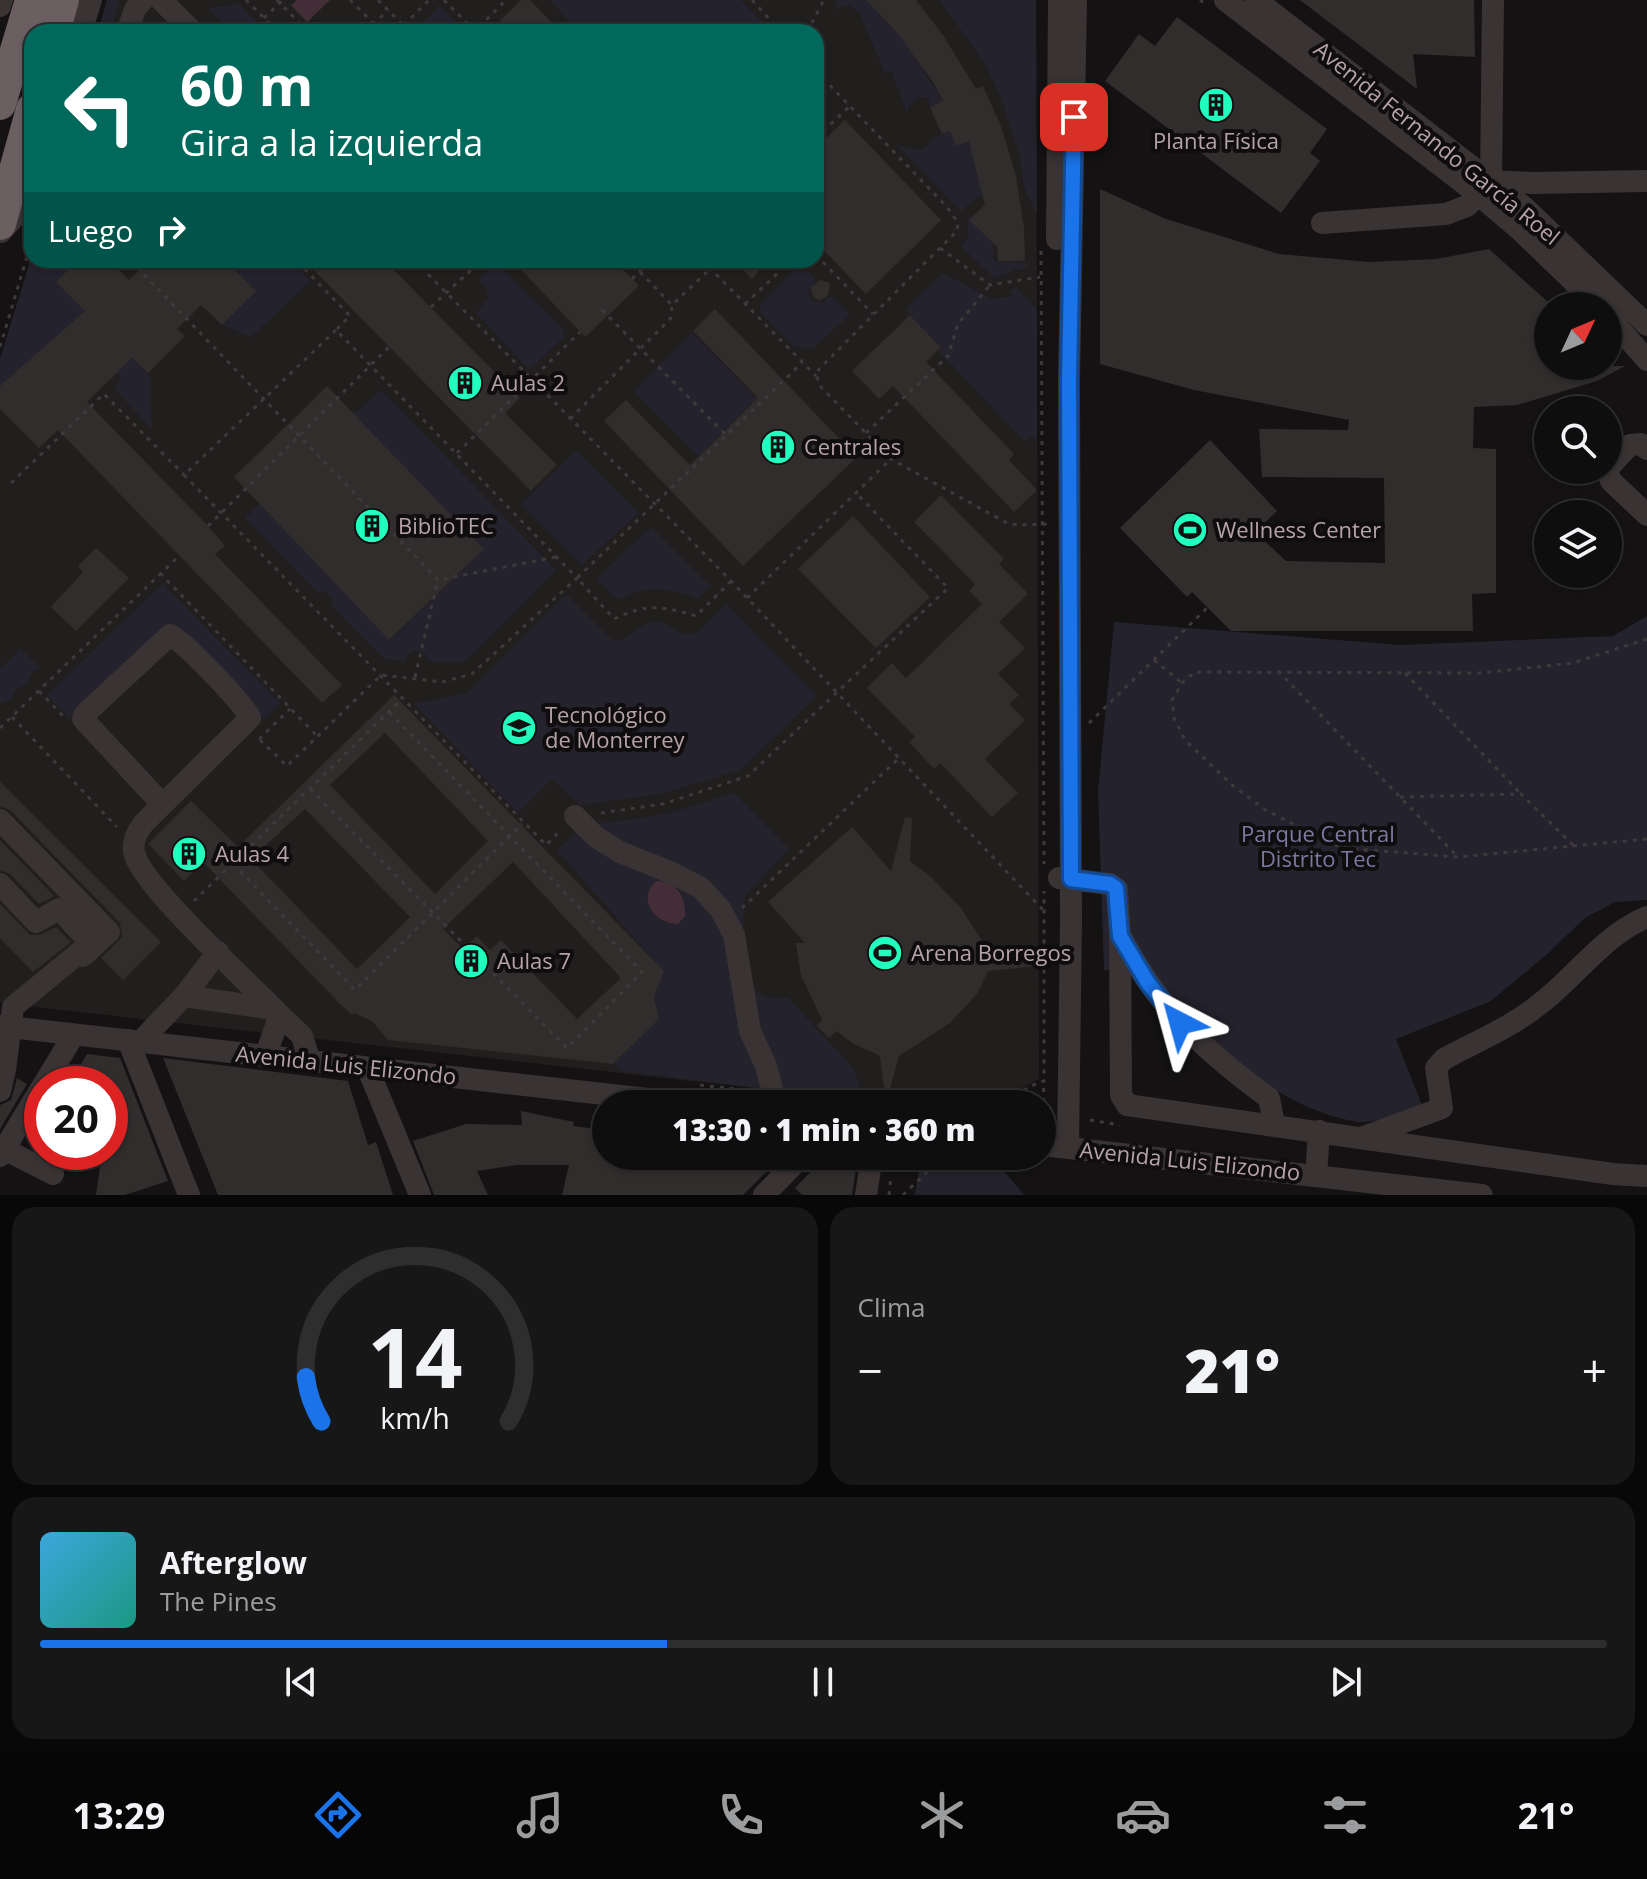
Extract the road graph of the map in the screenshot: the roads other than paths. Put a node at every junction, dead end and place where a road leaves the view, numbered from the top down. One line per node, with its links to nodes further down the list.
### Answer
1 (2, 0): 12 (street)
2 (31, 0): 18 (highway)
3 (63, 0): 14 (highway)
4 (91, 0): 15 (street)
5 (143, 0): 16 (street)
6 (161, 0): 17 (street)
7 (1059, 0): 37 (street)
8 (1076, 0): 37 (street)
9 (1225, 0): 21 (street, Avenida Fernando García Roel)
10 (1256, 0): 13 (street, Avenida Fernando García Roel)
11 (1493, 0): 21 (street)
12 (0, 6)
13 (1279, 8): 21 (street, Avenida Fernando García Roel)
14 (56, 24)
15 (84, 24)
16 (130, 24)
17 (185, 24)
18 (0, 104)
19 (24, 138): 24 (highway)
20 (1647, 181): 21 (street)
21 (1485, 188): 23 (street); 26 (street, Avenida Fernando García Roel); 27 (street, Avenida Fernando García Roel)
22 (24, 206): 25 (street)
23 (1322, 223)
24 (0, 224)
25 (0, 233)
26 (1585, 292)
27 (1647, 325)
28 (1622, 332): 29 (street)
29 (1647, 360)
30 (1647, 449): 31 (street)
31 (1622, 454)
32 (1614, 484): 33 (street)
33 (1647, 515)
34 (162, 804): 34 (street); 41 (street)
35 (575, 816): 52 (street)
36 (0, 820): 44 (street)
37 (1054, 877): 40 (street); 53 (street)
38 (0, 884): 44 (street)
39 (1647, 917): 59 (street)
40 (1120, 936): 57 (street); 57 (street)
41 (218, 952): 42 (street); 43 (street)
42 (184, 996): 43 (street); 46 (street); 47 (street)
43 (277, 1012): 48 (street); 49 (street)
44 (10, 1027): 45 (street, Avenida Luis Elizondo); 54 (street)
45 (73, 1036): 46 (street, Avenida Luis Elizondo); 50 (street)
46 (134, 1041): 47 (street, Avenida Luis Elizondo); 69 (street)
47 (171, 1047): 48 (street, Avenida Luis Elizondo)
48 (265, 1057): 49 (street, Avenida Luis Elizondo)
49 (310, 1062): 51 (street, Avenida Luis Elizondo)
50 (55, 1066)
51 (368, 1069): 55 (street, Avenida Luis Elizondo); 70 (street)
52 (773, 1090)
53 (1056, 1090)
54 (0, 1091)
55 (592, 1092)
56 (24, 1117): 61 (street)
57 (1274, 1124): 58 (street)
58 (1319, 1131): 59 (street); 65 (street)
59 (1360, 1138): 67 (street)
60 (1056, 1146): 65 (street, Avenida Luis Elizondo)
61 (2, 1152): 64 (street)
62 (788, 1170): 71 (street)
63 (870, 1170): 72 (street)
64 (53, 1174)
65 (1316, 1176): 68 (street, Avenida Luis Elizondo)
66 (1647, 1176): 67 (street)
67 (1613, 1185)
68 (1346, 1187): 73 (street, Avenida Luis Elizondo)
69 (189, 1195)
70 (420, 1195)
71 (764, 1195)
72 (866, 1195)
73 (1482, 1195)

